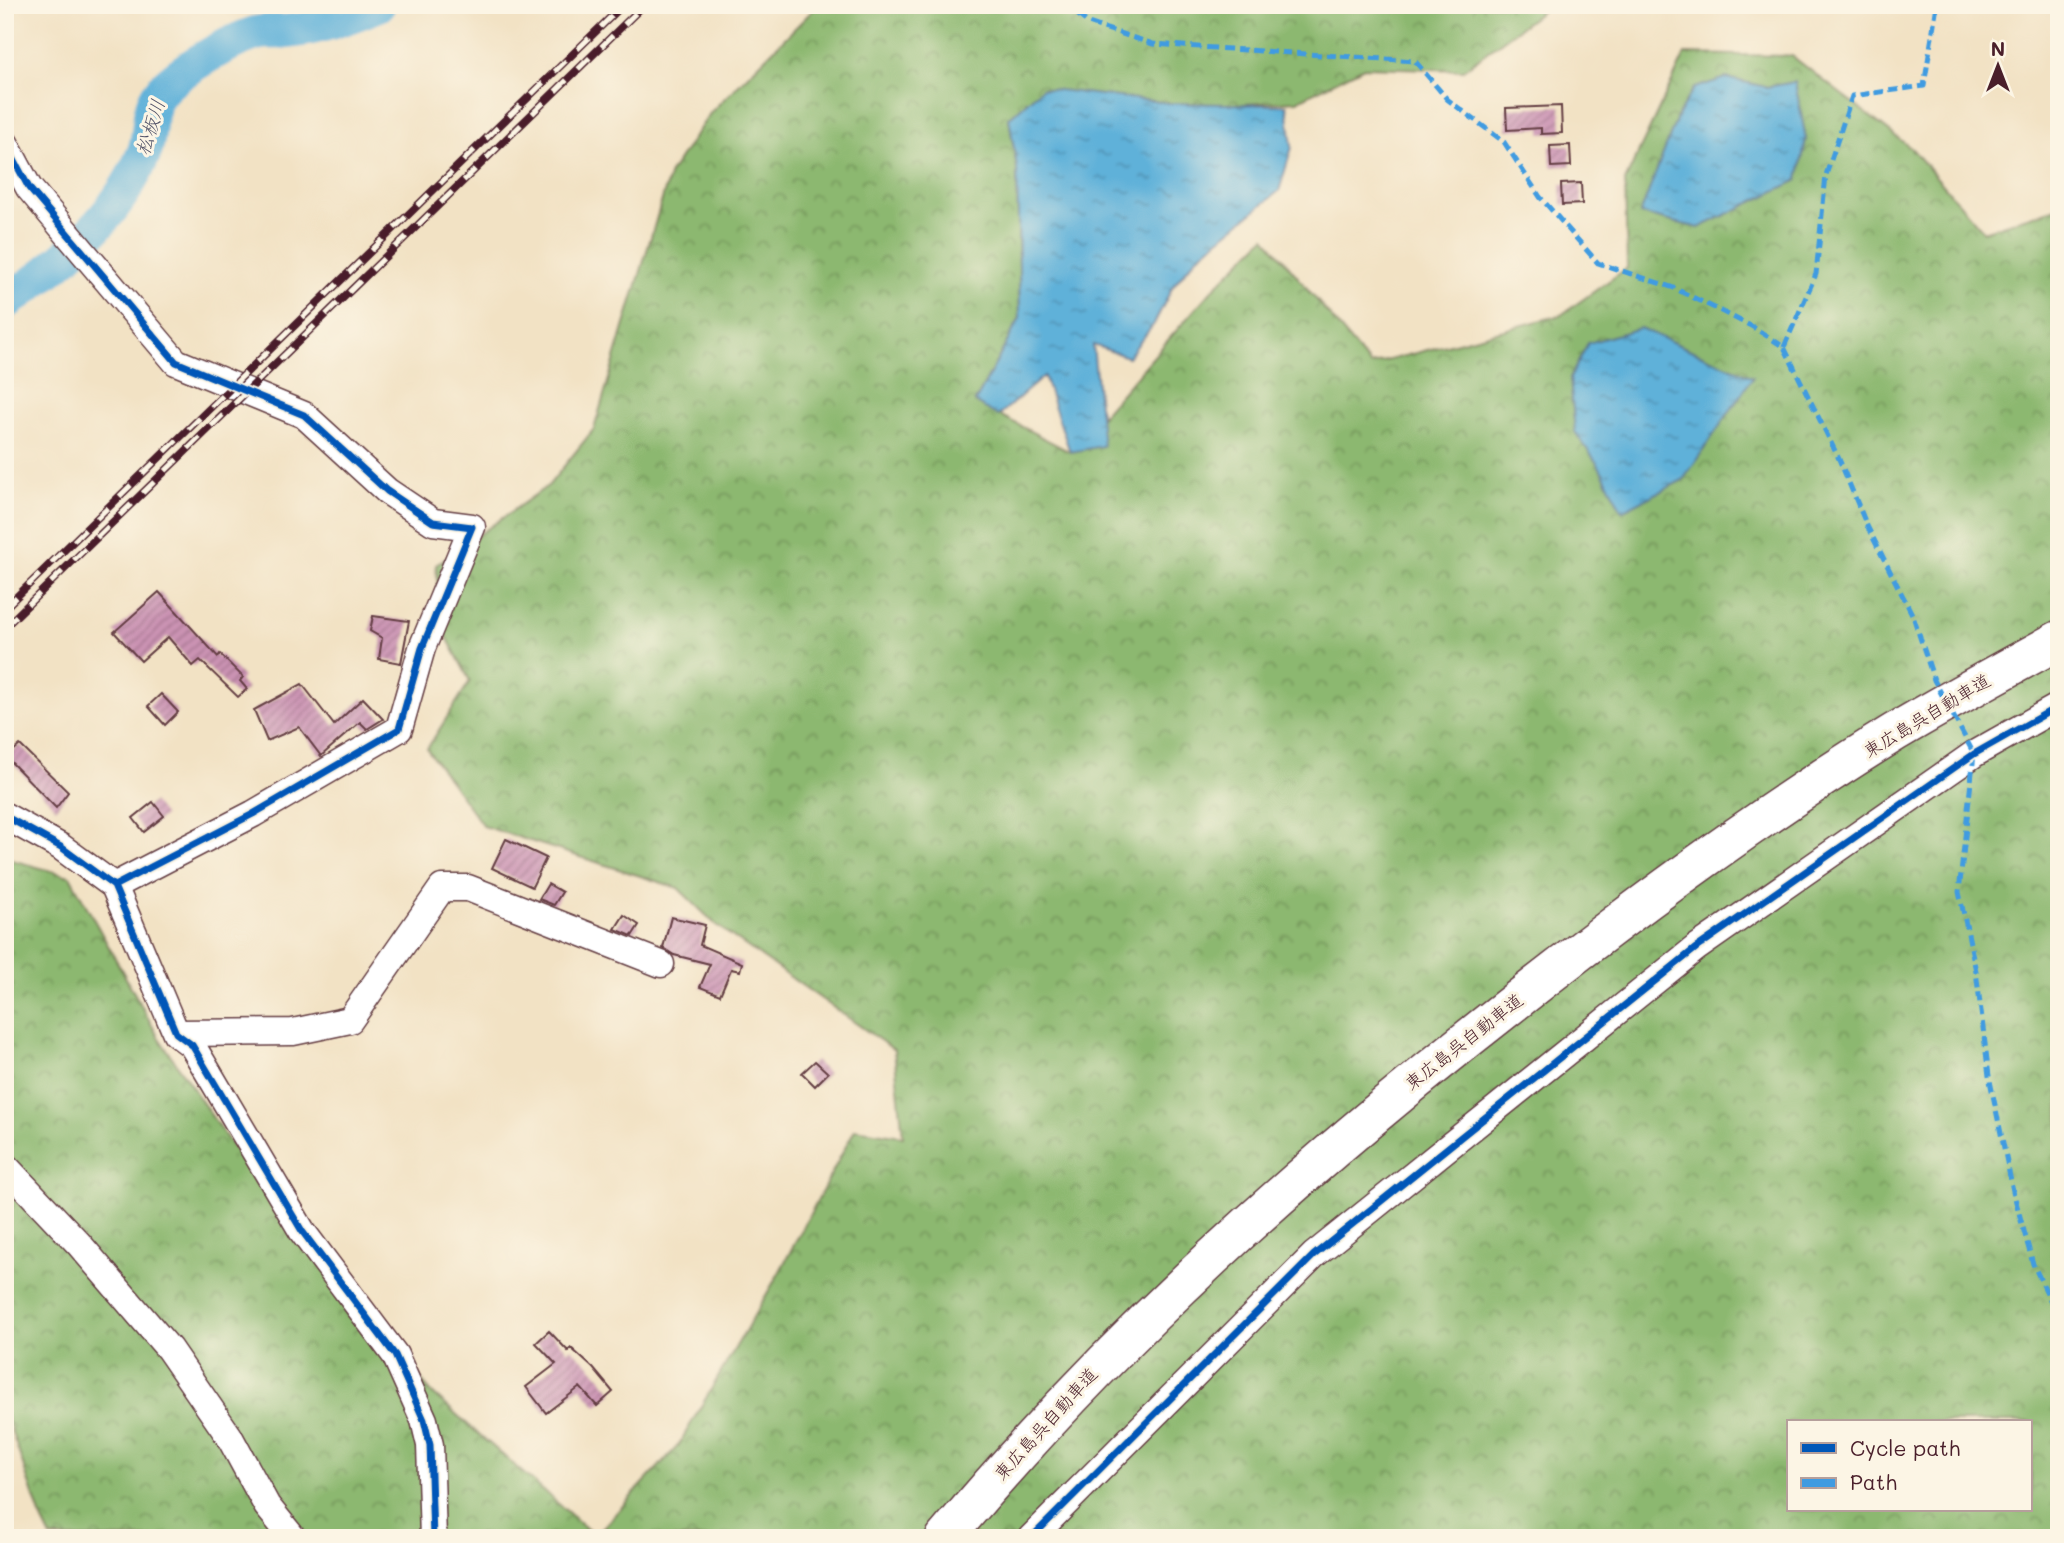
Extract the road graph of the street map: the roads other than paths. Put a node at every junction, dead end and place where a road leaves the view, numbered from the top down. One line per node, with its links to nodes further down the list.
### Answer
1 (5, 143): 5 (street)
2 (2059, 640): 11 (highway, 東広島呉自動車道)
3 (2059, 705): 12 (street)
4 (5, 816): 5 (street)
5 (114, 886): 7 (street)
6 (661, 964): 7 (street)
7 (176, 1033): 10 (street)
8 (5, 1166): 9 (street)
9 (293, 1538)
10 (433, 1538)
11 (945, 1538)
12 (1031, 1538)

